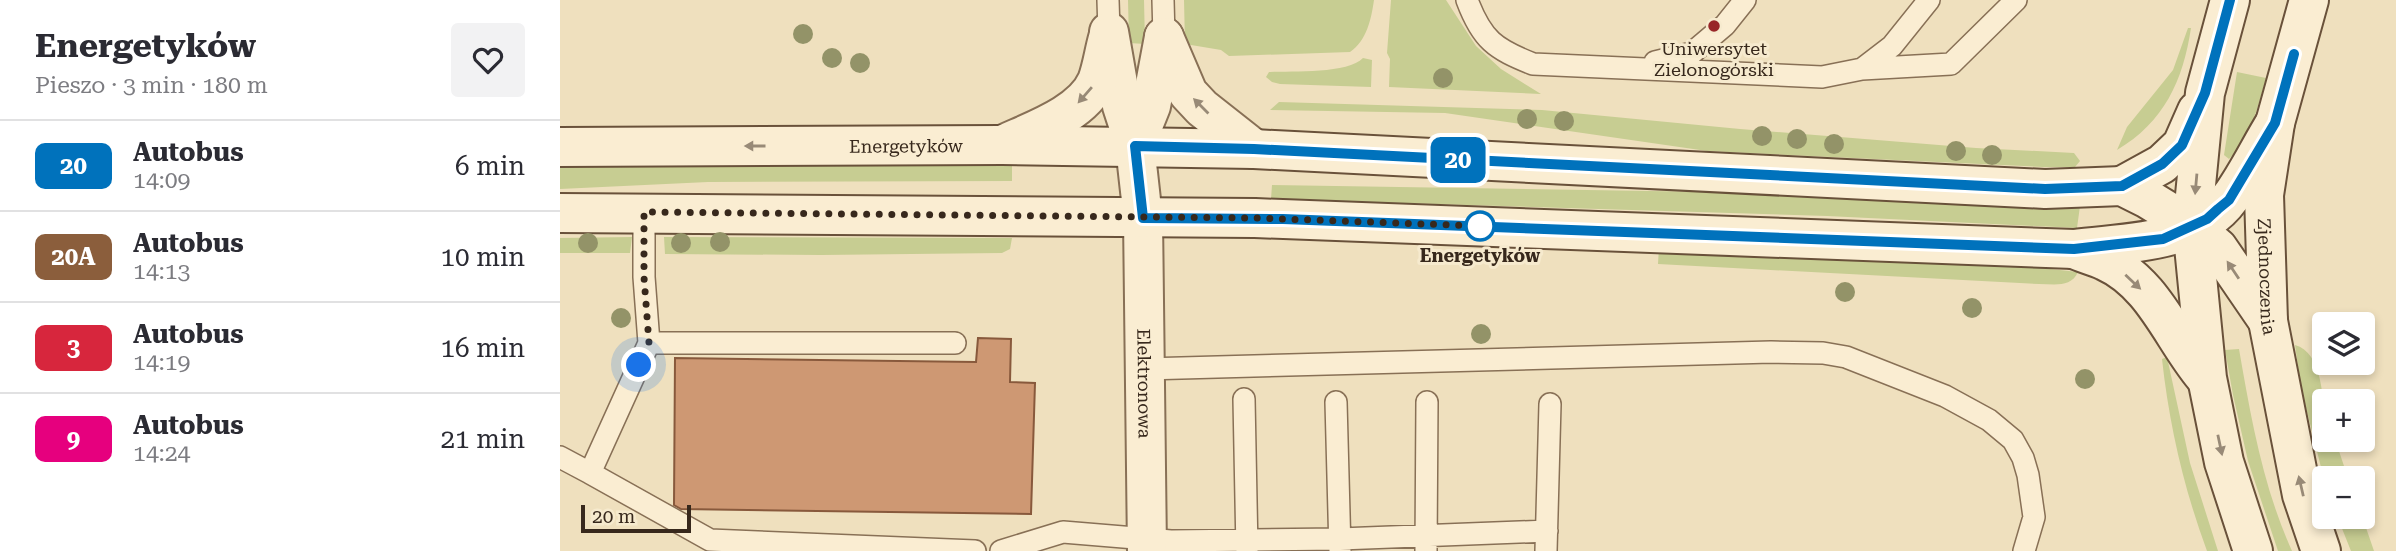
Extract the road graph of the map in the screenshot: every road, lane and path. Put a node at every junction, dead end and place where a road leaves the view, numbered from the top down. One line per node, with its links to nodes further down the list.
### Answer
1 (1468, 0): 9 (lane)
2 (1745, 0): 9 (lane)
3 (1929, 0): 10 (lane)
4 (2016, 0): 10 (lane)
5 (2230, 0): 11 (main road)
6 (2309, 0): 12 (main road, Zjednoczenia)
7 (1109, 16): 13 (main road, one-way to 13); 14 (main road, Elektronowa)
8 (1163, 19): 14 (main road); 16 (main road, one-way to 8)
9 (1633, 68): 10 (lane)
10 (1862, 69)
11 (2205, 93): 17 (main road); 21 (main road, one-way to 21)
12 (2275, 123): 21 (main road); 23 (main road, Zjednoczenia)
13 (1002, 145): 14 (main road, Energetyków); 15 (main road, Energetyków, one-way to 15)
14 (1135, 146): 16 (main road, Energetyków); 20 (main road, Elektronowa)
15 (560, 147)
16 (1254, 149): 17 (main road, Energetyków)
17 (2122, 186): 21 (main road, Energetyków)
18 (644, 212): 19 (main road); 20 (main road); 24 (lane)
19 (560, 213)
20 (1143, 218): 22 (main road); 26 (main road, Elektronowa)
21 (2192, 226): 22 (main road); 23 (main road, Energetyków, one-way to 21); 27 (main road)
22 (2074, 249): 27 (main road, one-way to 27)
23 (2268, 321): 43 (main road, Zjednoczenia, one-way to 23)
24 (649, 343): 25 (lane); 33 (lane)
25 (955, 343)
26 (1144, 369): 38 (main road, Elektronowa); 41 (lane)
27 (2207, 378): 42 (main road, one-way to 42)
28 (1244, 399): 36 (lane)
29 (1336, 402): 37 (lane)
30 (1427, 402): 35 (lane)
31 (1550, 404): 34 (lane)
32 (560, 457): 33 (lane)
33 (590, 473): 39 (lane)
34 (1546, 541): 35 (lane)
35 (1425, 543): 37 (lane)
36 (1247, 545): 37 (lane); 38 (lane)
37 (1340, 545)
38 (1147, 546): 40 (lane)
39 (975, 551)
40 (1001, 551)
41 (2024, 551)
42 (2253, 551)
43 (2321, 551)

